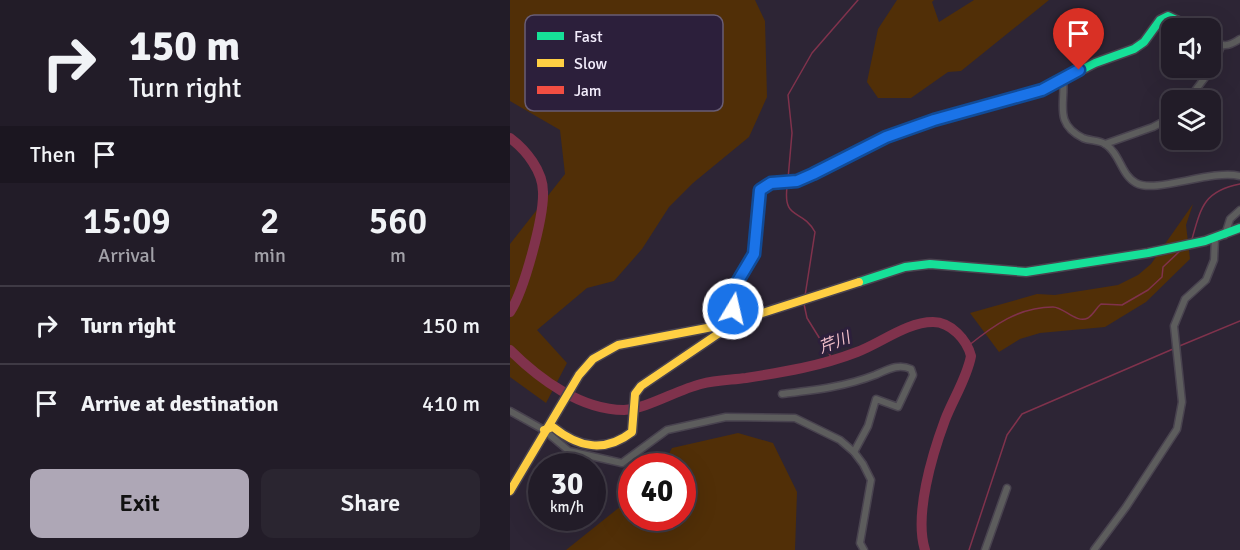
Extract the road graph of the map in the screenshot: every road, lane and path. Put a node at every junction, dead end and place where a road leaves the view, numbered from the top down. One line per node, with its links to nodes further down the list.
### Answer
1 (1161, 20): 4 (street)
2 (1240, 39): 3 (street)
3 (1221, 46)
4 (1063, 77): 8 (street); 15 (street)
5 (1205, 78): 6 (street)
6 (1196, 90)
7 (1161, 123): 8 (street)
8 (1105, 144): 9 (street)
9 (1240, 176)
10 (1240, 210): 11 (street)
11 (1230, 219): 12 (street); 13 (street)
12 (1240, 228): 13 (street)
13 (1225, 235): 14 (street)
14 (1212, 239): 15 (street); 24 (street)
15 (737, 321): 18 (street); 18 (street)
16 (782, 394): 19 (street)
17 (510, 411): 18 (street)
18 (546, 427): 19 (street); 21 (street)
19 (854, 452): 22 (street)
20 (1007, 488): 23 (street)
21 (510, 491)
22 (864, 550)
23 (985, 550)
24 (1094, 550)

